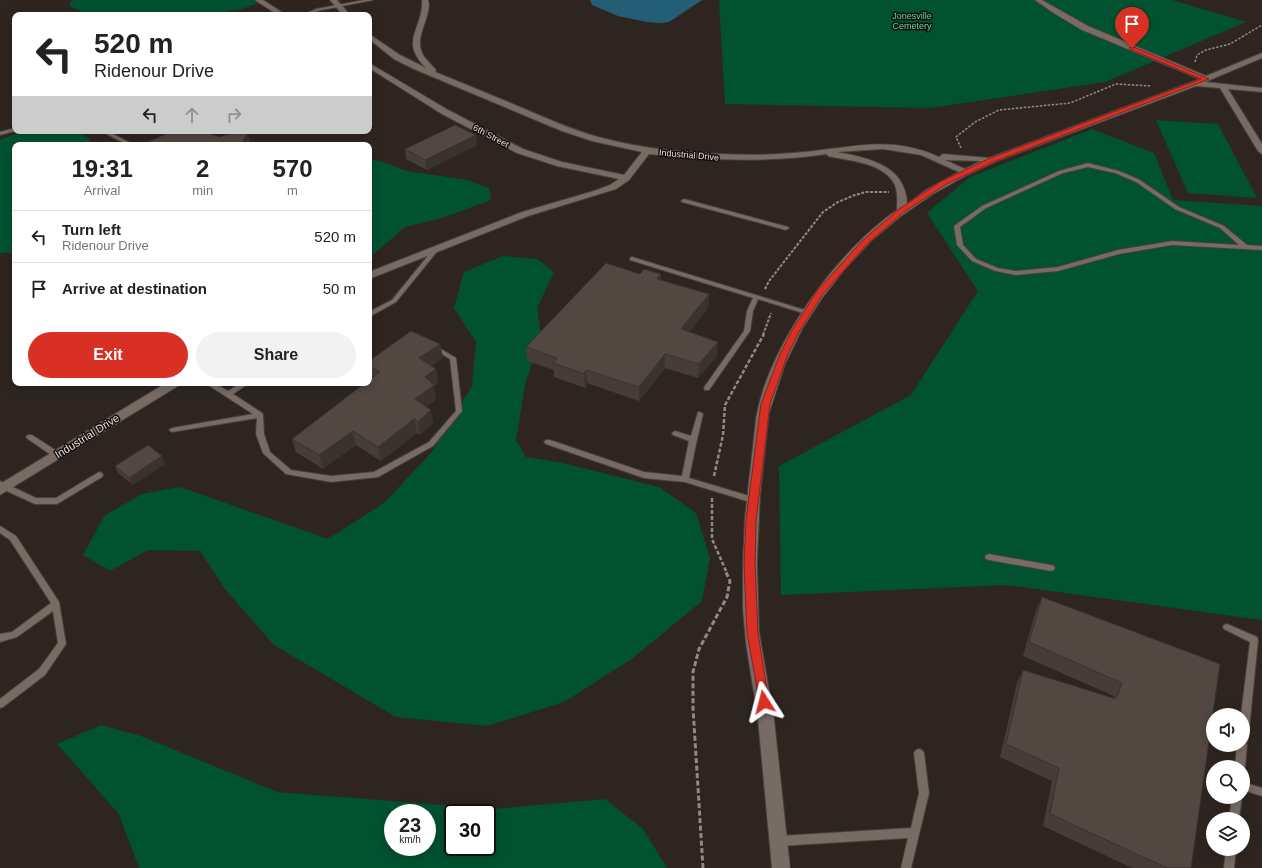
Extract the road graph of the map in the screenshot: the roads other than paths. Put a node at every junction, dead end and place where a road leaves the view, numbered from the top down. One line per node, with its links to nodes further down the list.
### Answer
1 (258, 0): 7 (street)
2 (333, 0): 6 (street)
3 (371, 0): 6 (lane)
4 (425, 0): 13 (street)
5 (1038, 0): 14 (street)
6 (339, 7): 8 (lane); 9 (street)
7 (278, 12)
8 (312, 12)
9 (344, 12)
10 (372, 38): 13 (street)
11 (1262, 55): 14 (street)
12 (372, 67): 28 (street, 6th Street)
13 (439, 76): 22 (street)
14 (1206, 79): 15 (street)
15 (1194, 84): 16 (street); 26 (street)
16 (1223, 87): 17 (street); 23 (street)
17 (1262, 90)
18 (12, 130): 19 (lane)
19 (0, 134)
20 (108, 134): 21 (lane)
21 (126, 142)
22 (647, 151): 24 (street, Industrial Drive); 28 (street, Industrial Drive)
23 (1262, 151)
24 (818, 153): 25 (street, Industrial Drive); 30 (street)
25 (927, 155): 26 (street); 27 (street, Industrial Drive)
26 (995, 158): 27 (street)
27 (965, 172): 30 (street)
28 (626, 178): 33 (street, Industrial Drive)
29 (684, 201): 31 (lane)
30 (902, 211): 38 (street)
31 (786, 228)
32 (1245, 247): 32 (lane); 34 (lane)
33 (437, 248): 36 (street, Industrial Drive); 39 (lane)
34 (1262, 248)
35 (632, 259): 37 (lane)
36 (372, 275)
37 (756, 297): 38 (lane); 44 (lane)
38 (806, 312): 57 (street)
39 (372, 313)
40 (428, 344): 47 (lane)
41 (169, 386): 53 (street, Industrial Drive)
42 (213, 386): 45 (lane)
43 (241, 386): 45 (lane)
44 (707, 388)
45 (228, 394): 47 (lane)
46 (700, 414): 51 (lane)
47 (260, 415): 48 (lane)
48 (172, 430)
49 (675, 433): 51 (lane)
50 (30, 438): 53 (lane)
51 (693, 440): 55 (lane)
52 (548, 442): 55 (lane)
53 (57, 455): 56 (street, Industrial Drive)
54 (99, 475): 56 (lane)
55 (685, 479): 57 (lane)
56 (1, 487)
57 (753, 500): 70 (street)
58 (0, 529): 61 (lane)
59 (989, 557): 60 (lane)
60 (1050, 568)
61 (56, 604): 63 (lane); 64 (lane)
62 (1227, 627): 65 (lane)
63 (0, 638)
64 (0, 704)
65 (1247, 708)
66 (919, 754): 69 (lane)
67 (1250, 788): 68 (lane)
68 (1262, 792)
69 (914, 833): 70 (lane); 73 (lane)
70 (778, 841): 72 (street)
71 (1230, 856): 74 (lane)
72 (781, 868)
73 (906, 868)
74 (1229, 868)

